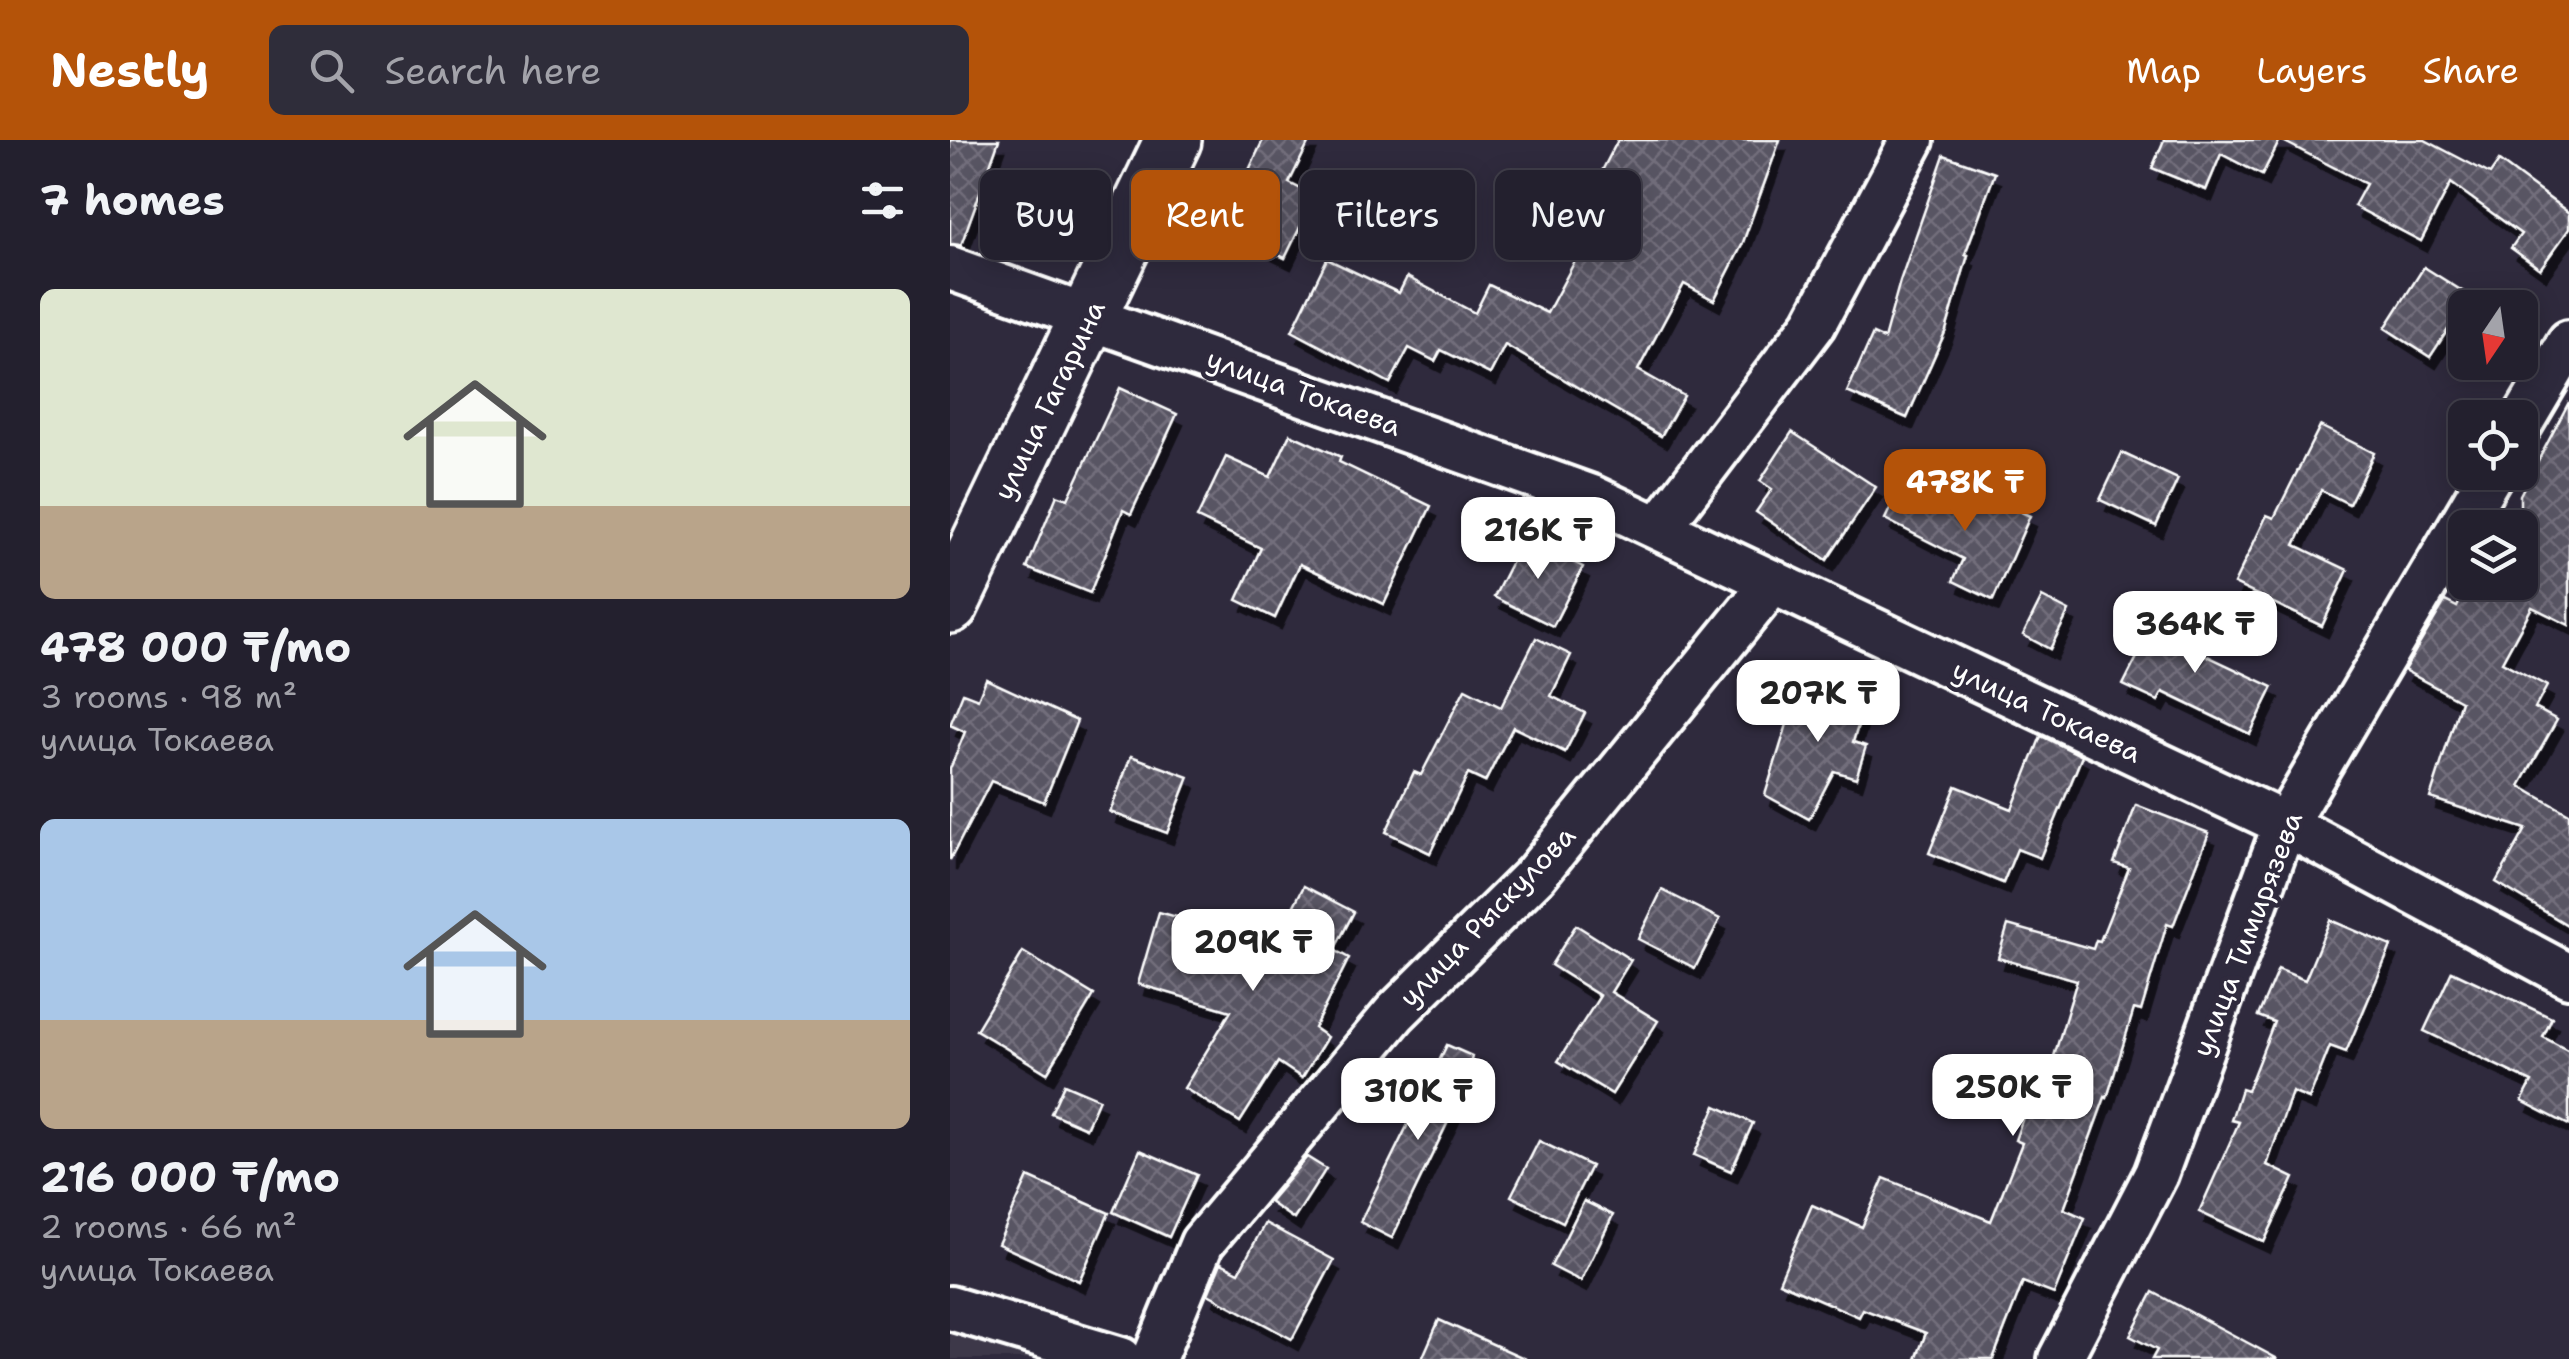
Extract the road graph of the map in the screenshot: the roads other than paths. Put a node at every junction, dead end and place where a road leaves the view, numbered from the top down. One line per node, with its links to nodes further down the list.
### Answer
1 (1173, 140): 4 (main road, улица Гагарина)
2 (1912, 140): 8 (street)
3 (950, 268): 4 (street, улица Токаева)
4 (1090, 315): 8 (street, улица Токаева); 10 (main road, улица Гагарина)
5 (2569, 342): 6 (street)
6 (2535, 400)
7 (2481, 490): 11 (street, улица Тимирязева)
8 (1659, 528): 9 (street, улица Токаева)
9 (1773, 582): 11 (street, улица Токаева); 15 (street, улица Рыскулова)
10 (950, 605)
11 (2285, 824): 12 (street, улица Токаева); 16 (street, улица Тимирязева)
12 (2569, 976)
13 (950, 1308): 14 (street)
14 (1120, 1359)
15 (1154, 1359)
16 (2060, 1359)

